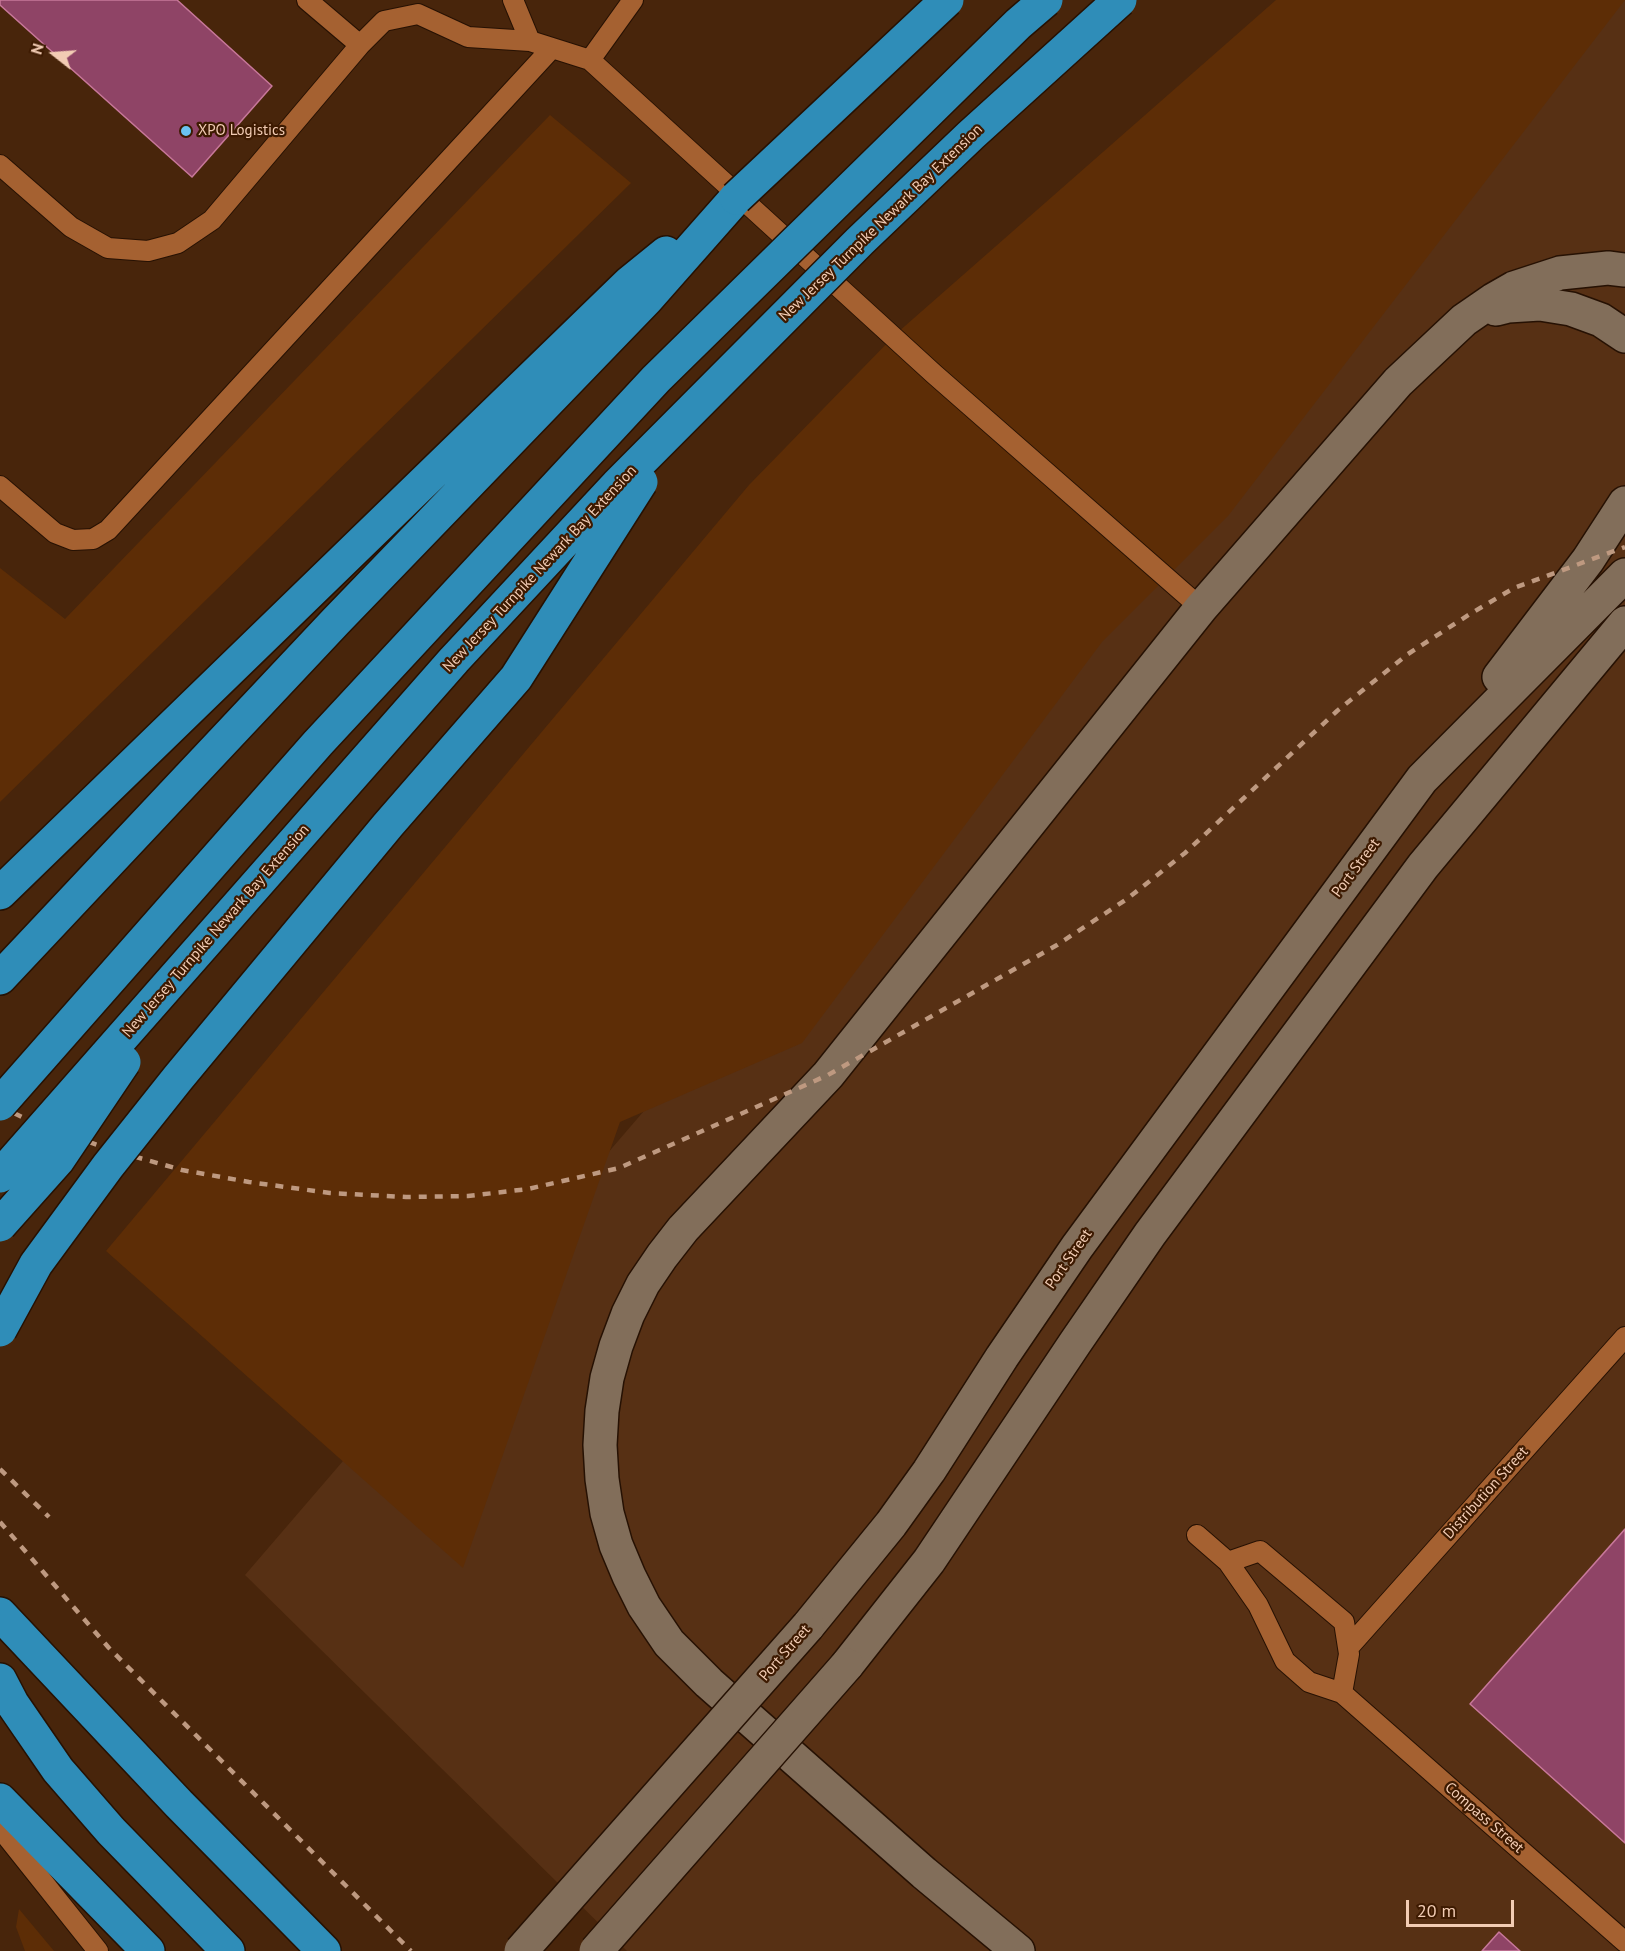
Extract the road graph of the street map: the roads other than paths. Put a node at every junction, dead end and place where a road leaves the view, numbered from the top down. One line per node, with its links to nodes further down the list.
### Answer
1 (307, 0): 8 (lane)
2 (513, 0): 7 (lane)
3 (633, 0): 10 (lane)
4 (947, 0): 12 (highway, bridge)
5 (1046, 0): 26 (highway, bridge)
6 (1120, 0): 16 (highway, New Jersey Turnpike Newark Bay Extension, bridge)
7 (531, 41): 8 (lane); 9 (lane)
8 (360, 45): 11 (lane)
9 (552, 48): 10 (lane); 17 (lane)
10 (590, 60): 20 (lane)
11 (0, 165)
12 (735, 198): 23 (highway); 25 (highway)
13 (1625, 270): 14 (main road)
14 (1464, 320): 15 (main road); 20 (main road)
15 (1625, 336)
16 (680, 419): 24 (highway, New Jersey Turnpike Newark Bay Extension, bridge); 29 (highway, bridge)
17 (0, 486)
18 (1625, 503): 22 (main road)
19 (1625, 575): 22 (main road, Port Street)
20 (1201, 608): 46 (main road)
21 (1625, 623): 45 (main road, bridge)
22 (1422, 779): 44 (main road, Port Street, bridge)
23 (0, 893)
24 (200, 950): 27 (highway, New Jersey Turnpike Newark Bay Extension, bridge); 28 (highway, bridge)
25 (0, 978)
26 (0, 1104)
27 (0, 1176)
28 (0, 1225)
29 (0, 1330)
30 (1625, 1337): 34 (lane, Distribution Street)
31 (1197, 1535): 32 (lane)
32 (1228, 1562): 34 (lane); 36 (lane, Compass Street)
33 (0, 1614): 43 (highway)
34 (1348, 1648): 36 (lane)
35 (0, 1680): 42 (highway)
36 (1342, 1693): 39 (lane, Compass Street)
37 (0, 1800): 41 (highway)
38 (0, 1828): 40 (lane)
39 (1625, 1942)
40 (98, 1951)
41 (148, 1951)
42 (228, 1951)
43 (324, 1951)
44 (521, 1951)
45 (596, 1951)
46 (1018, 1951)

